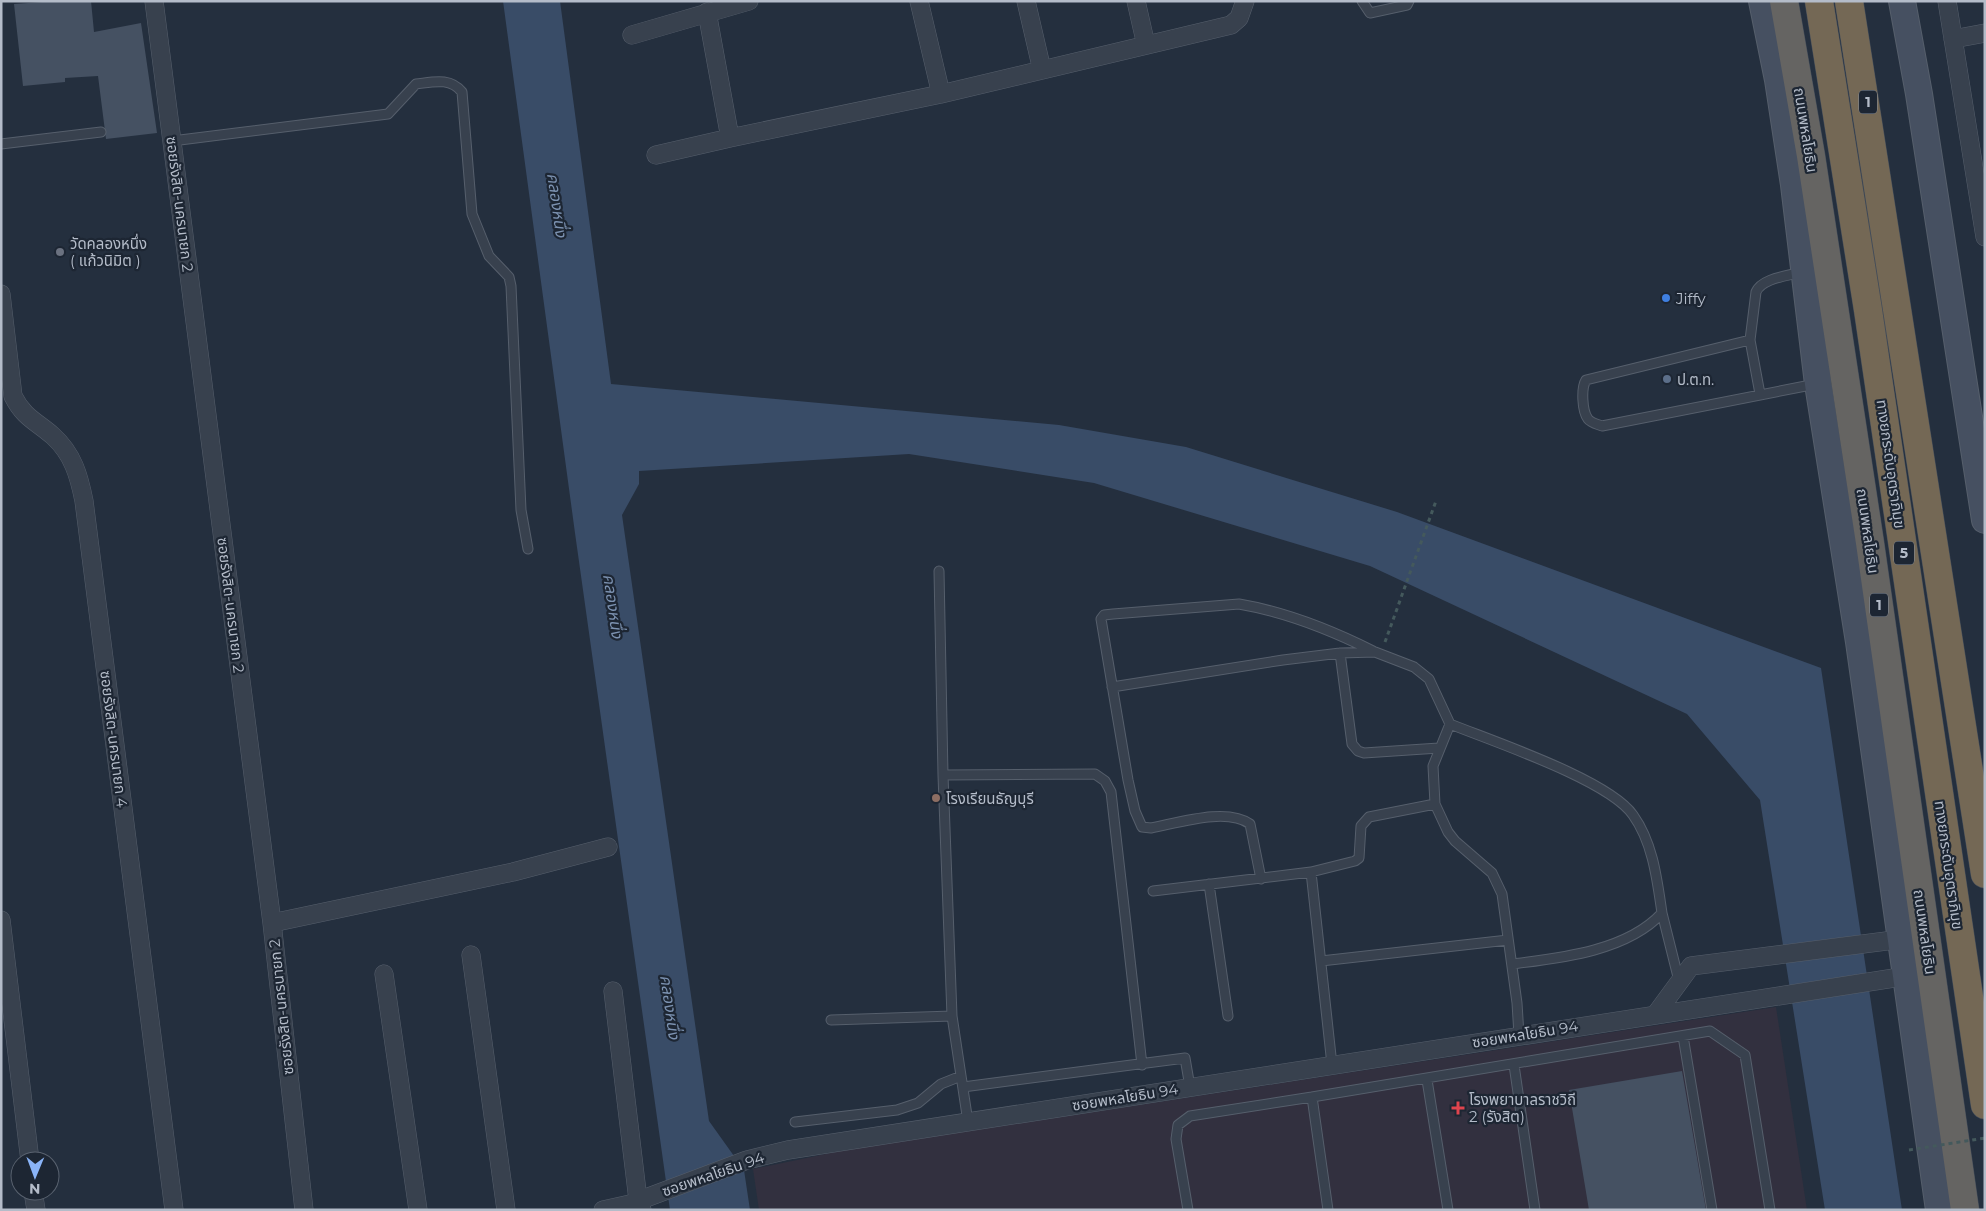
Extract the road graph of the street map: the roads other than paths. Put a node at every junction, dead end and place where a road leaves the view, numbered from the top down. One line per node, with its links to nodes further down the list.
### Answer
1 (154, 1): 26 (street, ซอยรังสิต-นครนายก 2)
2 (749, 1): 16 (street)
3 (919, 1): 23 (street)
4 (1026, 1): 21 (street)
5 (1136, 1): 20 (street)
6 (1245, 1): 20 (street)
7 (1362, 1): 8 (lane)
8 (1409, 1)
9 (1762, 1): 22 (main road, ถนนพหลโยธิน / 1)
10 (1776, 1): 22 (highway)
11 (1784, 1): 83 (highway, ถนนพหลโยธิน / 1)
12 (1819, 1): 79 (highway, ทางยกระดับอุตราภิมุข / 5)
13 (1850, 1): 47 (highway, 1); 49 (highway, ทางยกระดับอุตราภิมุข / 5)
14 (1902, 1): 36 (main road)
15 (1947, 1): 19 (street)
16 (707, 12): 18 (street); 25 (street)
17 (1985, 33): 19 (street)
18 (632, 35)
19 (1953, 39): 29 (street)
20 (1146, 45): 21 (street)
21 (1042, 70): 23 (street)
22 (1778, 80): 31 (main road, ถนนพหลโยธิน / 1)
23 (942, 94): 25 (street)
24 (100, 132): 27 (lane)
25 (730, 138): 28 (street)
26 (172, 141): 37 (lane); 55 (street, ซอยรังสิต-นครนายก 2)
27 (1, 144)
28 (656, 156)
29 (1981, 188): 30 (street)
30 (1985, 237)
31 (1804, 271): 33 (lane); 34 (main road, ถนนพหลโยธิน / 1)
32 (1, 294): 85 (street, ซอยรังสิต-นครนายก 4)
33 (1750, 340): 35 (lane); 35 (lane)
34 (1818, 384): 35 (lane); 56 (main road, ถนนพหลโยธิน / 1)
35 (1760, 394)
36 (1985, 520)
37 (528, 549)
38 (939, 571): 44 (lane)
39 (1340, 653): 40 (lane); 41 (lane); 43 (lane)
40 (1378, 653): 41 (lane); 42 (lane)
41 (1112, 687): 50 (lane)
42 (1450, 724): 43 (lane); 53 (lane)
43 (1439, 748): 45 (lane)
44 (943, 775): 66 (lane); 71 (lane)
45 (1435, 804): 48 (lane); 57 (lane)
46 (608, 846): 55 (street)
47 (1985, 855)
48 (1311, 872): 50 (lane); 59 (lane)
49 (1985, 874)
50 (1261, 879): 51 (lane)
51 (1209, 884): 52 (lane); 67 (lane)
52 (1153, 891)
53 (1662, 913): 60 (lane); 63 (lane)
54 (1, 920): 82 (street)
55 (272, 923): 86 (street, ซอยรังสิต-นครนายก 2)
56 (1902, 939): 62 (main road, ถนนพหลโยธิน / 1); 63 (street)
57 (1508, 940): 59 (lane); 60 (lane)
58 (470, 955): 88 (street)
59 (1321, 961): 72 (lane)
60 (1512, 964): 69 (lane)
61 (384, 974): 87 (street)
62 (1907, 976): 65 (street, ซอยพหลโยธิน 94); 96 (main road, ถนนพหลโยธิน / 1)
63 (1680, 982): 65 (street)
64 (614, 992): 84 (street)
65 (1655, 1015): 69 (street, ซอยพหลโยธิน 94)
66 (952, 1016): 68 (lane); 74 (lane)
67 (1228, 1016)
68 (831, 1020)
69 (1519, 1035): 72 (street, ซอยพหลโยธิน 94)
70 (1683, 1036): 73 (lane); 94 (lane); 95 (lane)
71 (1142, 1065): 76 (lane); 77 (lane)
72 (1332, 1065): 77 (street, ซอยพหลโยธิน 94)
73 (1514, 1065): 75 (lane); 93 (lane)
74 (961, 1076): 76 (lane); 80 (lane)
75 (1427, 1080): 78 (lane); 92 (lane)
76 (962, 1087): 81 (lane)
77 (1190, 1087): 81 (street, ซอยพหลโยธิน 94)
78 (1312, 1097): 90 (lane); 91 (lane)
79 (1985, 1105)
80 (795, 1122)
81 (968, 1122): 84 (street, ซอยพหลโยธิน 94)
82 (29, 1151)
83 (1958, 1170): 97 (highway); 98 (highway, ถนนพหลโยธิน / 1)
84 (642, 1202): 89 (street, ซอยพหลโยธิน 94)
85 (174, 1210)
86 (304, 1210)
87 (418, 1210)
88 (506, 1210)
89 (602, 1210)
90 (1188, 1210)
91 (1328, 1210)
92 (1448, 1210)
93 (1535, 1210)
94 (1712, 1210)
95 (1770, 1210)
96 (1938, 1210)
97 (1958, 1210)
98 (1965, 1210)

